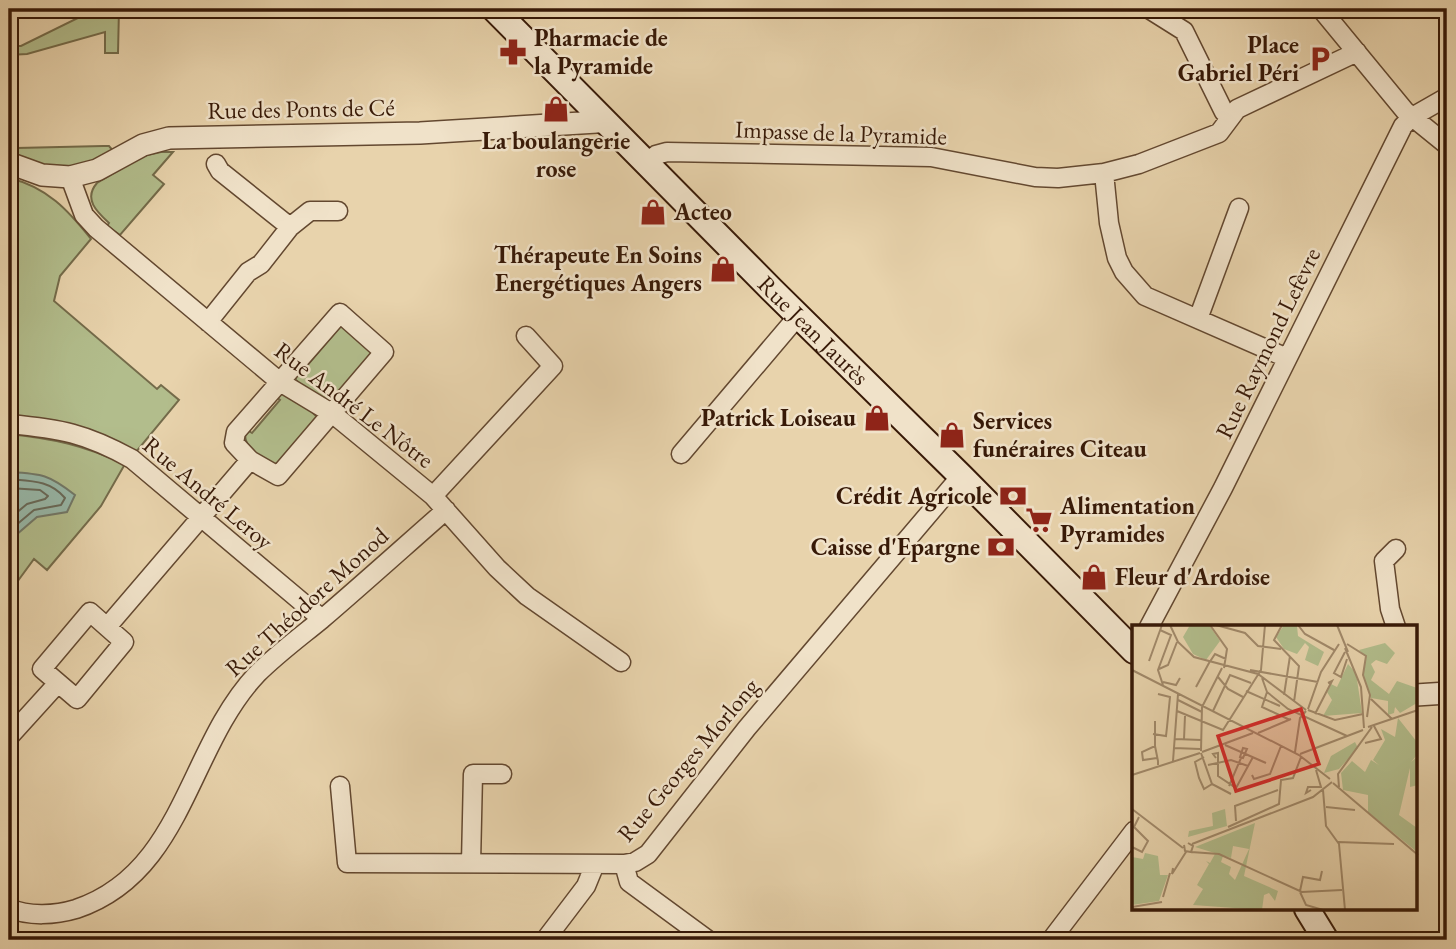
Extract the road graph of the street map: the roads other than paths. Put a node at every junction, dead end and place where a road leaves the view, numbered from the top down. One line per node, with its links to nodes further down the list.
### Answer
1 (494, 9): 8 (main road, Rue Jean Jaurès)
2 (1149, 9): 6 (street)
3 (1321, 9): 4 (street)
4 (1357, 52): 6 (street); 7 (street)
5 (1447, 97): 7 (street, Rue Raymond Lefèvre)
6 (1231, 117): 13 (street, Impasse de la Pyramide)
7 (1412, 117): 9 (street); 22 (street, Rue Raymond Lefèvre)
8 (603, 119): 10 (main road, Rue Jean Jaurès); 14 (street, Rue des Ponts de Cé)
9 (1447, 145)
10 (646, 162): 13 (street, Impasse de la Pyramide); 18 (main road, Rue Jean Jaurès)
11 (9, 163): 14 (street, Rue des Ponts de Cé)
12 (216, 164): 17 (street)
13 (1104, 173): 19 (street)
14 (70, 177): 20 (street, Rue André Le Nôtre)
15 (1239, 208): 19 (street)
16 (338, 211): 17 (street)
17 (290, 227): 20 (street)
18 (797, 316): 26 (street); 28 (main road, Rue Jean Jaurès)
19 (1198, 319): 22 (street)
20 (208, 322): 23 (street, Rue André Le Nôtre)
21 (526, 336): 29 (street)
22 (1287, 358): 34 (street, Rue Raymond Lefèvre)
23 (280, 383): 24 (street, Rue André Le Nôtre); 24 (street); 27 (street)
24 (333, 414): 27 (street); 29 (street, Rue André Le Nôtre)
25 (9, 424): 31 (street, Rue André Leroy)
26 (681, 454)
27 (250, 460): 31 (street)
28 (961, 476): 37 (main road, Rue Jean Jaurès); 48 (street, Rue Georges Morlong)
29 (433, 496): 30 (street, Rue André Le Nôtre)
30 (446, 510): 33 (street, Rue Théodore Monod); 38 (street, Rue André Le Nôtre)
31 (201, 518): 33 (street, Rue André Leroy); 36 (street)
32 (1395, 549): 35 (street)
33 (322, 619): 49 (street, Rue Théodore Monod)
34 (1150, 625)
35 (1395, 625)
36 (107, 627): 39 (street); 39 (street)
37 (1132, 648)
38 (621, 662)
39 (58, 683): 42 (street)
40 (1447, 693): 41 (street)
41 (1418, 695)
42 (9, 737)
43 (502, 774): 46 (street)
44 (340, 786): 46 (street, Rue Georges Morlong)
45 (1132, 834): 53 (street)
46 (471, 863): 47 (street, Rue Georges Morlong)
47 (595, 864): 48 (street, Rue Georges Morlong); 51 (street)
48 (624, 864): 52 (street)
49 (9, 908)
50 (1308, 911): 54 (main road)
51 (545, 940)
52 (708, 940)
53 (1051, 940)
54 (1326, 940)

